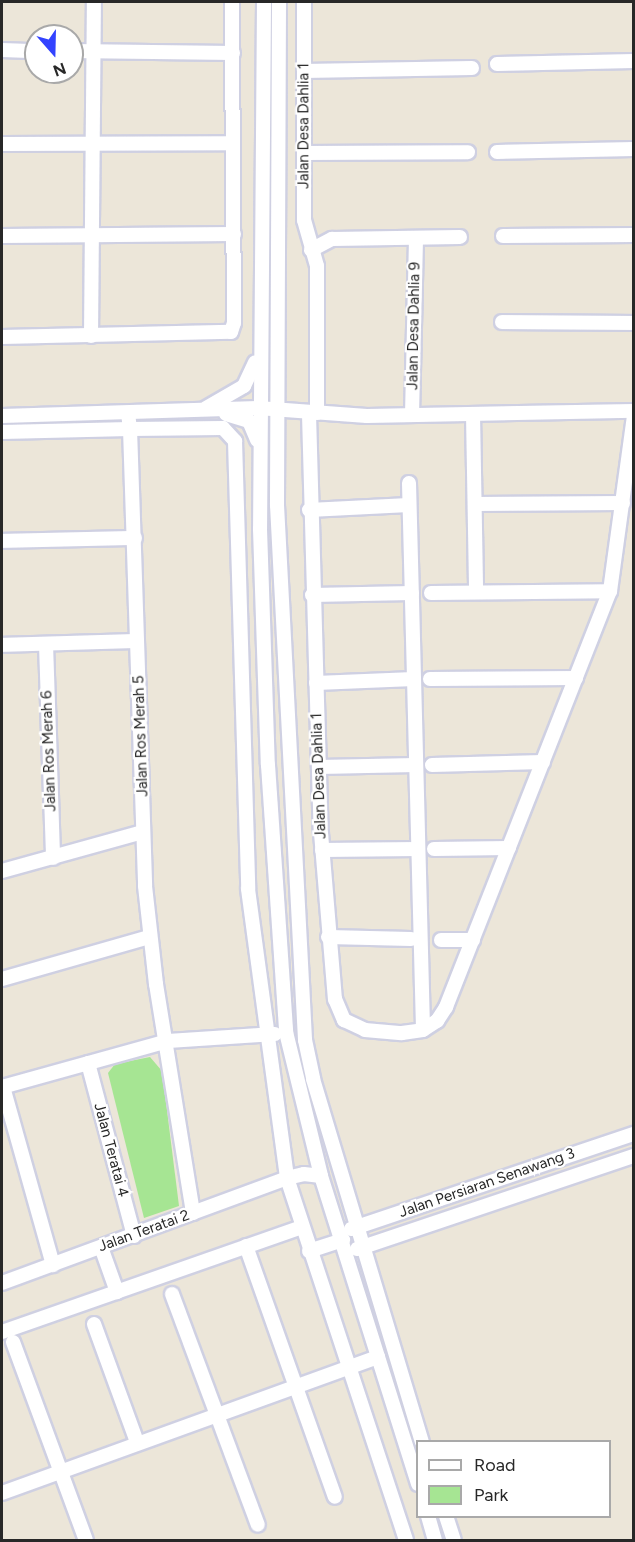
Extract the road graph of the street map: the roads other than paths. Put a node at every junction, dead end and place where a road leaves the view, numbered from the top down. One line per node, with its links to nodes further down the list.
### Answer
1 (94, 2): 9 (street)
2 (232, 2): 10 (street)
3 (264, 2): 32 (street)
4 (279, 2): 37 (street)
5 (304, 2): 14 (street, Jalan Desa Dahlia 1)
6 (2, 50): 7 (street)
7 (24, 51)
8 (84, 51): 9 (street)
9 (93, 51): 10 (street); 17 (street)
10 (233, 53): 15 (street)
11 (633, 61): 12 (street)
12 (496, 64)
13 (472, 68): 14 (street)
14 (304, 71): 21 (street, Jalan Desa Dahlia 1)
15 (233, 143): 17 (street); 22 (street)
16 (2, 144): 17 (street)
17 (92, 144): 23 (street)
18 (633, 148): 20 (street)
19 (468, 152): 21 (street)
20 (497, 152)
21 (304, 153): 29 (street, Jalan Desa Dahlia 1)
22 (234, 234): 23 (street); 33 (street)
23 (92, 235): 25 (street); 33 (street)
24 (633, 235): 26 (street)
25 (2, 236)
26 (503, 236)
27 (460, 237): 28 (street)
28 (416, 238): 29 (street); 42 (street, Jalan Desa Dahlia 9)
29 (311, 250): 40 (street, Jalan Desa Dahlia 1)
30 (501, 322): 31 (street)
31 (633, 323)
32 (260, 333): 35 (street); 36 (street)
33 (91, 336): 34 (street)
34 (2, 338)
35 (258, 408): 36 (street); 37 (street); 47 (street)
36 (204, 409): 39 (street); 47 (street)
37 (275, 410): 40 (street); 96 (street)
38 (633, 411): 41 (street)
39 (128, 412): 43 (street); 45 (street, Jalan Ros Merah 5)
40 (313, 414): 42 (street); 52 (street, Jalan Desa Dahlia 1)
41 (473, 414): 42 (street); 50 (street)
42 (412, 415)
43 (2, 416)
44 (633, 416): 49 (street)
45 (130, 429): 46 (street); 53 (street, Jalan Ros Merah 5); 86 (street)
46 (2, 432)
47 (261, 450): 85 (street)
48 (409, 483): 51 (street)
49 (623, 503): 50 (street); 55 (street)
50 (475, 504): 56 (street)
51 (409, 505): 52 (street); 57 (street)
52 (309, 510): 59 (street, Jalan Desa Dahlia 1)
53 (135, 538): 54 (street); 60 (street, Jalan Ros Merah 5)
54 (2, 541)
55 (610, 591): 56 (street); 63 (street)
56 (476, 592): 58 (street)
57 (412, 593): 59 (street); 64 (street)
58 (431, 593)
59 (312, 595): 66 (street, Jalan Desa Dahlia 1)
60 (137, 641): 61 (street); 71 (street, Jalan Ros Merah 5)
61 (46, 644): 62 (street); 76 (street, Jalan Ros Merah 6)
62 (2, 645)
63 (576, 678): 65 (street); 67 (street)
64 (414, 679): 66 (street); 68 (street)
65 (430, 679)
66 (316, 683): 70 (street, Jalan Desa Dahlia 1)
67 (543, 762): 69 (street); 72 (street)
68 (416, 765): 70 (street); 73 (street)
69 (432, 765)
70 (319, 767): 75 (street, Jalan Desa Dahlia 1)
71 (143, 832): 76 (street); 78 (street, Jalan Ros Merah 5)
72 (509, 848): 74 (street); 82 (street)
73 (418, 849): 75 (street); 84 (street)
74 (434, 849)
75 (322, 850): 79 (street, Jalan Desa Dahlia 1)
76 (53, 858): 77 (street)
77 (2, 871)
78 (150, 937): 83 (street); 87 (street, Jalan Ros Merah 5)
79 (328, 937): 80 (street); 84 (street, Jalan Desa Dahlia 1)
80 (411, 939)
81 (441, 940): 82 (street)
82 (473, 940): 84 (street)
83 (2, 979)
84 (423, 1030)
85 (286, 1032): 86 (street); 92 (street)
86 (266, 1035): 87 (street); 93 (street)
87 (168, 1041): 88 (street); 94 (street, Jalan Ros Merah 5)
88 (88, 1064): 89 (street); 97 (street, Jalan Teratai 4)
89 (2, 1087): 103 (street)
90 (633, 1134): 96 (street, Jalan Persiaran Senawang 3)
91 (633, 1156): 100 (street, Jalan Persiaran Senawang 3)
92 (321, 1176): 93 (street, Jalan Teratai 2); 98 (street)
93 (287, 1178): 94 (street, Jalan Teratai 2); 95 (street)
94 (193, 1213): 97 (street, Jalan Teratai 2)
95 (302, 1227): 99 (street); 102 (street)
96 (359, 1227): 98 (street, Jalan Persiaran Senawang 3); 100 (street)
97 (134, 1236): 101 (street, Jalan Teratai 2)
98 (344, 1242): 100 (street, Jalan Persiaran Senawang 3); 102 (street); 110 (street)
99 (246, 1246): 105 (street); 112 (street)
100 (365, 1246): 114 (street)
101 (101, 1247): 103 (street, Jalan Teratai 2); 105 (street)
102 (309, 1251): 111 (street)
103 (53, 1265): 104 (street, Jalan Teratai 2)
104 (2, 1283)
105 (117, 1292): 108 (street)
106 (172, 1294): 113 (street)
107 (94, 1324): 115 (street)
108 (2, 1332)
109 (13, 1342): 116 (street)
110 (378, 1357): 111 (street); 117 (street)
111 (347, 1367): 112 (street); 124 (street)
112 (294, 1386): 113 (street); 119 (street)
113 (217, 1414): 115 (street); 122 (street)
114 (421, 1440)
115 (137, 1442): 116 (street)
116 (60, 1471): 118 (street); 123 (street)
117 (416, 1481)
118 (2, 1493)
119 (334, 1497)
120 (429, 1518): 125 (street)
121 (447, 1518): 126 (street)
122 (258, 1526)
123 (86, 1540)
124 (406, 1540)
125 (435, 1540)
126 (454, 1540)

